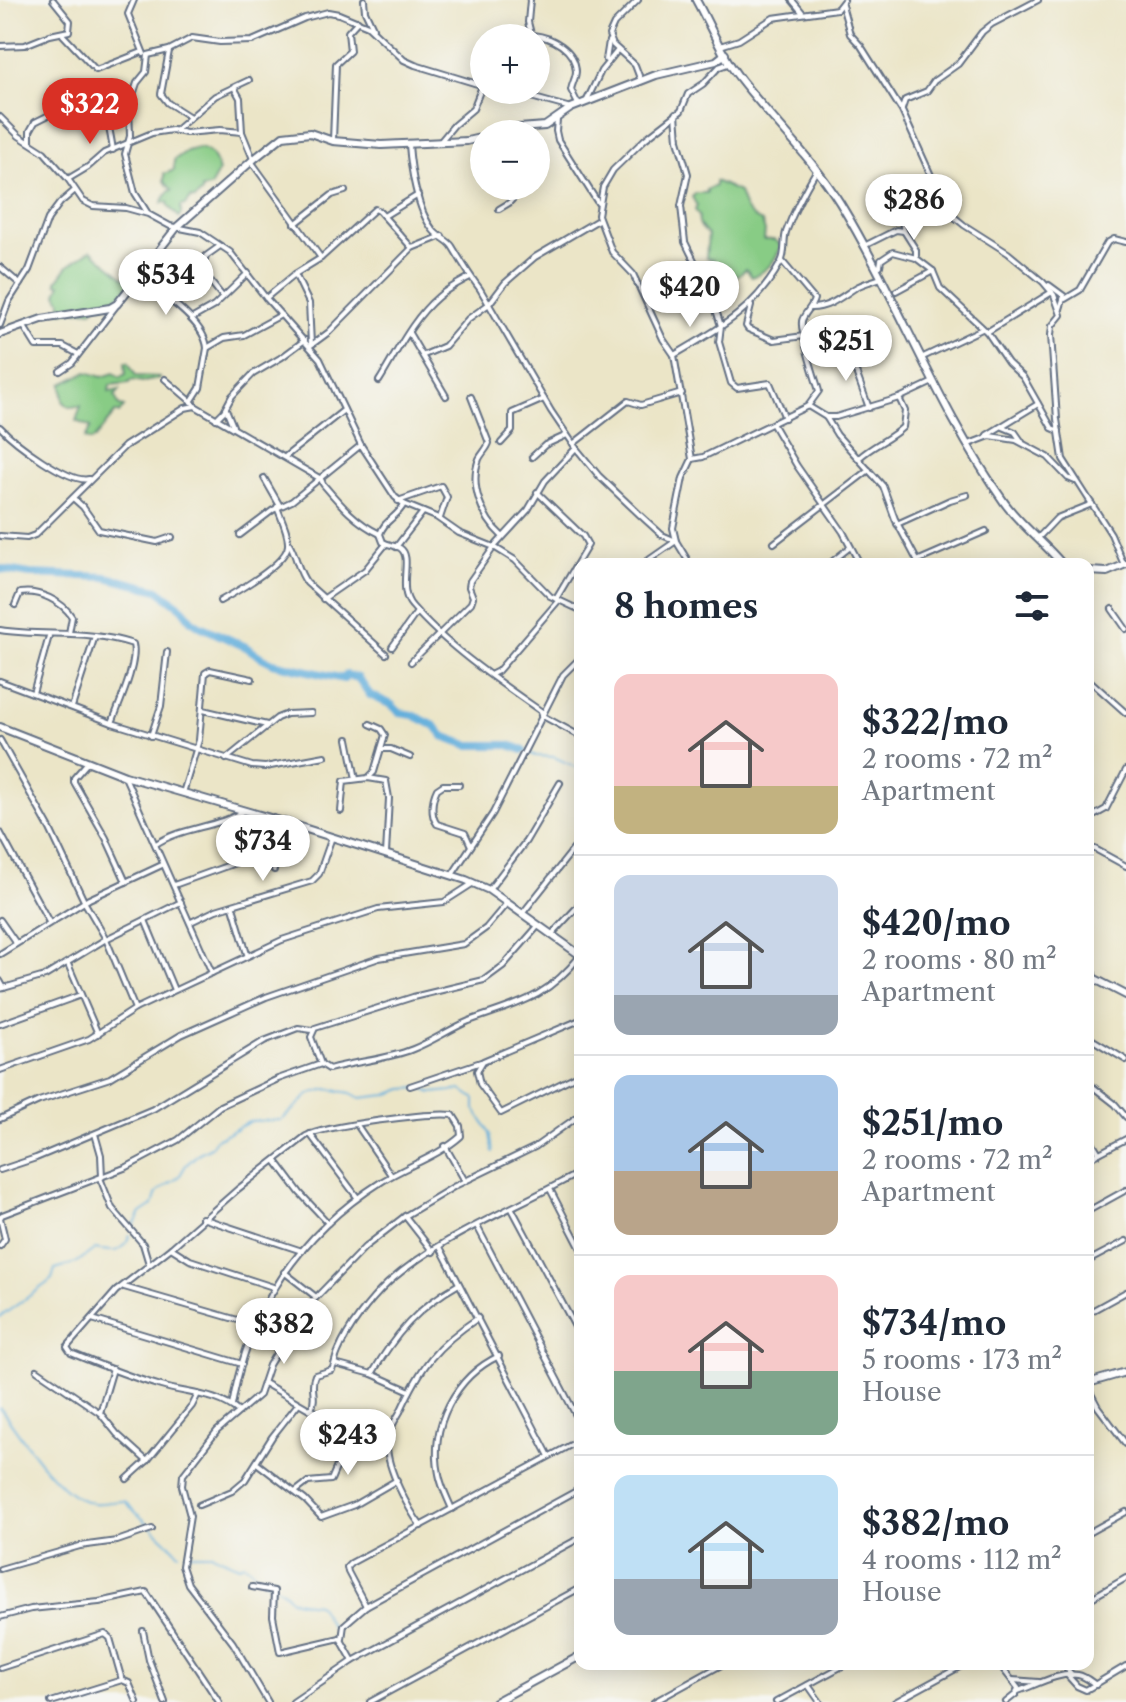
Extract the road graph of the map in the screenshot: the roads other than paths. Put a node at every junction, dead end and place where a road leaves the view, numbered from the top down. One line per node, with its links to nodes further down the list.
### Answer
1 (53, 0): 14 (street)
2 (134, 0): 21 (street)
3 (364, 0): 13 (street)
4 (530, 0): 12 (street)
5 (638, 0): 16 (street)
6 (696, 0): 18 (street)
7 (792, 0): 10 (street)
8 (1038, 0): 33 (street)
9 (843, 2): 10 (street); 33 (street)
10 (802, 12): 18 (street)
11 (358, 21): 13 (street); 19 (street); 42 (street)
12 (529, 24)
13 (375, 31): 27 (street)
14 (61, 34): 17 (street); 21 (street)
15 (550, 39): 32 (street)
16 (610, 39): 20 (street); 25 (street)
17 (0, 46)
18 (720, 46): 22 (street)
19 (169, 50): 23 (street); 37 (street)
20 (618, 50): 25 (street); 28 (street)
21 (142, 52): 23 (street)
22 (725, 54): 24 (street); 28 (street)
23 (146, 58): 45 (street)
24 (730, 63): 35 (street); 49 (street)
25 (605, 64): 32 (street)
26 (249, 80): 29 (street)
27 (470, 80)
28 (641, 81): 32 (street)
29 (235, 89): 37 (street); 40 (street)
30 (550, 100): 32 (street)
31 (475, 104): 44 (street)
32 (579, 106): 34 (street)
33 (902, 111): 80 (street)
34 (559, 114): 38 (street); 56 (street)
35 (676, 114): 56 (street); 96 (street)
36 (0, 117): 43 (street)
37 (190, 117): 39 (street)
38 (550, 122)
39 (176, 130): 40 (street); 45 (street)
40 (242, 132): 48 (street)
41 (470, 140): 44 (street)
42 (333, 141): 46 (street); 48 (street)
43 (30, 142): 47 (street); 50 (street)
44 (440, 142): 46 (street)
45 (129, 143): 47 (street); 58 (street)
46 (409, 145): 54 (street)
47 (113, 150): 50 (street)
48 (252, 160): 61 (street); 62 (street)
49 (816, 171): 67 (street); 71 (street)
50 (68, 179): 51 (street)
51 (74, 191): 58 (street); 81 (street)
52 (345, 191): 61 (street)
53 (918, 191): 63 (street)
54 (418, 195): 59 (street); 64 (street)
55 (512, 200): 57 (street)
56 (599, 206): 60 (street)
57 (499, 209)
58 (148, 214): 62 (street)
59 (384, 216): 68 (street); 69 (street)
60 (598, 220): 88 (street); 107 (street)
61 (295, 224): 69 (street)
62 (177, 227): 66 (street); 79 (street)
63 (904, 231): 67 (street); 70 (street)
64 (442, 236): 68 (street); 77 (street)
65 (1126, 242): 86 (street)
66 (220, 246): 75 (street); 84 (street)
67 (864, 246): 73 (street)
68 (412, 248): 102 (street)
69 (321, 258): 76 (street)
70 (916, 258): 73 (street); 74 (street)
71 (782, 261): 89 (street); 90 (street)
72 (0, 267): 81 (street)
73 (876, 268): 78 (street)
74 (933, 271): 82 (street); 97 (street)
75 (248, 273): 84 (street); 85 (street)
76 (295, 274): 85 (street); 102 (street)
77 (470, 277): 88 (street); 98 (street)
78 (881, 278): 90 (street); 108 (street)
79 (139, 279): 87 (street); 93 (street)
80 (1043, 282): 83 (street); 86 (street)
81 (20, 284): 94 (street)
82 (896, 291)
83 (1052, 292): 91 (street); 97 (street)
84 (223, 297): 93 (street)
85 (266, 298): 92 (street)
86 (1065, 299): 91 (street)
87 (117, 304): 95 (street); 105 (street)
88 (489, 304): 106 (street); 117 (street)
89 (752, 304): 96 (street); 100 (street)
90 (811, 308): 100 (street)
91 (1060, 309): 133 (street)
92 (281, 315): 101 (street); 103 (street)
93 (191, 319): 103 (street)
94 (0, 325)
95 (23, 325): 99 (street); 105 (street)
96 (721, 326): 107 (street); 126 (street)
97 (985, 330): 108 (street); 119 (street)
98 (409, 333): 106 (street); 111 (street)
99 (0, 334)
100 (805, 336): 120 (street)
101 (305, 340): 102 (street); 123 (street)
102 (310, 346): 124 (street)
103 (207, 348): 118 (street)
104 (848, 350): 122 (street)
105 (79, 354): 109 (street)
106 (424, 355): 114 (street)
107 (674, 355): 113 (street)
108 (921, 358): 112 (street)
109 (60, 371)
110 (165, 379): 118 (street)
111 (379, 381)
112 (933, 382): 116 (street); 140 (street)
113 (682, 393): 141 (street); 145 (street)
114 (446, 396)
115 (471, 397): 165 (street)
116 (899, 398): 122 (street); 144 (street)
117 (544, 399): 135 (street); 138 (street)
118 (191, 402): 121 (street)
119 (1038, 404): 128 (street); 133 (street)
120 (808, 406): 125 (street); 126 (street)
121 (198, 407): 127 (street); 148 (street)
122 (869, 408): 125 (street)
123 (226, 409): 127 (street); 132 (street)
124 (344, 410): 139 (street); 142 (street)
125 (826, 417): 144 (street)
126 (785, 418): 129 (street)
127 (215, 420): 132 (street)
128 (1013, 420): 131 (street); 134 (street)
129 (773, 425): 145 (street); 156 (street)
130 (0, 427): 148 (street)
131 (1003, 427): 134 (street); 136 (street)
132 (234, 428): 142 (street)
133 (1059, 431): 150 (street)
134 (1015, 432): 137 (street)
135 (567, 435): 141 (street); 143 (street)
136 (985, 436): 137 (street); 140 (street)
137 (1022, 442): 150 (street)
138 (501, 443)
139 (361, 445): 149 (street); 154 (street)
140 (968, 445): 167 (street)
141 (575, 446): 151 (street); 168 (street)
142 (285, 457): 149 (street)
143 (532, 457)
144 (859, 458): 146 (street)
145 (692, 459): 168 (street)
146 (869, 470): 156 (street); 160 (street)
147 (264, 478): 157 (street)
148 (90, 479): 153 (street)
149 (321, 479): 157 (street); 162 (street)
150 (1077, 482): 155 (street)
151 (537, 492): 165 (street); 175 (street)
152 (967, 495): 160 (street)
153 (73, 498): 164 (street); 166 (street)
154 (401, 502): 158 (street); 159 (street); 162 (street)
155 (1092, 504): 167 (street); 183 (street)
156 (824, 505): 170 (street); 174 (street)
157 (279, 507): 163 (street); 169 (street)
158 (423, 512): 159 (street); 172 (street)
159 (440, 520): 173 (street)
160 (897, 524): 180 (street)
161 (986, 531): 181 (street)
162 (380, 534): 171 (street)
163 (240, 535)
164 (0, 536)
165 (502, 536): 173 (street)
166 (172, 537)
167 (1038, 538): 182 (street)
168 (676, 541): 176 (street); 177 (street)
169 (289, 543): 186 (street); 188 (street)
170 (774, 543)
171 (386, 544): 172 (street); 186 (street)
172 (396, 547): 192 (street)
173 (494, 547): 187 (street); 196 (street)
174 (849, 547): 178 (street); 179 (street)
175 (581, 558)
176 (652, 558)
177 (686, 558)
178 (836, 558)
179 (856, 558)
180 (916, 558)
181 (927, 558)
182 (1056, 558)
183 (1125, 565): 185 (street)
184 (574, 570): 187 (street)
185 (1094, 571)
186 (323, 599): 201 (street)
187 (557, 600): 190 (street); 204 (street)
188 (220, 601)
189 (15, 605): 195 (street)
190 (574, 607)
191 (1112, 609): 193 (street)
192 (417, 612): 196 (street); 199 (street)
193 (1126, 629)
194 (0, 630): 197 (street)
195 (69, 633): 197 (street); 198 (street)
196 (440, 635): 202 (street); 204 (street)
197 (49, 636): 208 (street)
198 (95, 636): 209 (street); 214 (street)
199 (392, 647)
200 (167, 652): 219 (street)
201 (386, 654)
202 (411, 662)
203 (574, 664): 213 (street)
204 (492, 674): 213 (street)
205 (252, 679): 210 (street)
206 (0, 681): 208 (street)
207 (1094, 684): 212 (street)
208 (33, 693): 209 (street)
209 (72, 707): 214 (street)
210 (203, 710): 216 (street); 222 (street)
211 (311, 713): 216 (street)
212 (1126, 713)
213 (542, 714): 218 (street); 245 (street)
214 (112, 723): 219 (street)
215 (370, 724): 223 (street)
216 (268, 725): 226 (street)
217 (0, 727): 227 (street)
218 (574, 733)
219 (151, 736): 222 (street)
220 (348, 739): 232 (street)
221 (0, 740): 258 (street)
222 (197, 749): 226 (street); 236 (street)
223 (381, 749): 225 (street); 229 (street)
224 (325, 756): 226 (street)
225 (410, 757)
226 (226, 759)
227 (88, 762): 230 (street); 253 (street)
228 (1126, 770): 239 (street)
229 (374, 772): 231 (street); 233 (street)
230 (125, 776): 236 (street); 244 (street)
231 (368, 778): 232 (street); 233 (street)
232 (356, 779): 238 (street)
233 (379, 779): 248 (street)
234 (560, 783): 256 (street)
235 (459, 785): 245 (street)
236 (183, 793): 237 (street)
237 (244, 811): 240 (street); 244 (street)
238 (341, 811)
239 (1094, 816)
240 (294, 825): 242 (street); 243 (street)
241 (0, 832): 265 (street)
242 (332, 837): 248 (street); 260 (street)
243 (280, 841): 251 (street); 255 (street)
244 (156, 844): 249 (street)
245 (471, 846): 252 (street)
246 (574, 849): 262 (street)
247 (1094, 849): 250 (street)
248 (386, 854): 252 (street)
249 (163, 864): 253 (street); 255 (street)
250 (1126, 866)
251 (274, 870)
252 (452, 875): 254 (street)
253 (126, 882): 258 (street)
254 (474, 883): 256 (street); 273 (street)
255 (173, 885): 257 (street)
256 (489, 890): 259 (street)
257 (181, 902): 264 (street); 266 (street)
258 (85, 903): 265 (street); 269 (street)
259 (507, 903): 262 (street); 297 (street)
260 (233, 907): 266 (street); 273 (street)
261 (574, 910): 268 (street)
262 (522, 914): 267 (street)
263 (0, 920): 270 (street)
264 (145, 920): 269 (street); 280 (street)
265 (49, 922): 270 (street)
266 (191, 922): 276 (street)
267 (538, 926): 268 (street); 286 (street)
268 (551, 935): 271 (street)
269 (106, 939): 275 (street); 283 (street)
270 (16, 943): 272 (street)
271 (574, 952)
272 (0, 954)
273 (247, 954): 276 (street)
274 (574, 962): 291 (street)
275 (68, 964): 279 (street); 281 (street)
276 (212, 973): 280 (street)
277 (1094, 979): 282 (street)
278 (0, 981): 279 (street)
279 (2, 989)
280 (174, 990): 283 (street)
281 (81, 995): 284 (street); 287 (street)
282 (1126, 995)
283 (135, 1009): 287 (street)
284 (1, 1022)
285 (574, 1023): 290 (street)
286 (312, 1030): 291 (street); 300 (street)
287 (98, 1034): 292 (street)
288 (1094, 1041): 289 (street)
289 (1126, 1060)
290 (483, 1061): 293 (street); 294 (street)
291 (321, 1064): 312 (street)
292 (0, 1070)
293 (574, 1077)
294 (410, 1086)
295 (1094, 1088): 296 (street)
296 (1126, 1117)
297 (0, 1119)
298 (574, 1119): 313 (street)
299 (357, 1125): 301 (street); 304 (street); 310 (street)
300 (95, 1134): 309 (street); 312 (street)
301 (310, 1134): 308 (street); 316 (street)
302 (1125, 1140): 305 (street); 306 (street)
303 (1094, 1145): 306 (street)
304 (445, 1146): 310 (street); 313 (street)
305 (1126, 1147)
306 (1099, 1153): 307 (street)
307 (1094, 1156)
308 (276, 1161): 320 (street); 321 (street)
309 (0, 1170)
310 (391, 1175): 316 (street)
311 (574, 1175): 314 (street)
312 (101, 1177): 325 (street); 331 (street)
313 (465, 1181): 319 (street)
314 (550, 1189): 318 (street); 323 (street)
315 (1126, 1190): 317 (street)
316 (357, 1197): 321 (street)
317 (1094, 1208)
318 (512, 1209): 322 (street); 342 (street)
319 (405, 1216): 329 (street); 337 (street)
320 (202, 1218): 327 (street); 328 (street)
321 (328, 1223): 328 (street)
322 (477, 1226): 326 (street); 359 (street)
323 (574, 1235)
324 (1126, 1241): 330 (street)
325 (0, 1246)
326 (440, 1247): 329 (street); 333 (street)
327 (171, 1248): 331 (street); 335 (street)
328 (302, 1251): 332 (street)
329 (433, 1252): 345 (street)
330 (1094, 1258)
331 (149, 1265): 334 (street)
332 (284, 1272): 335 (street); 337 (street)
333 (459, 1284): 339 (street); 349 (street)
334 (124, 1287): 340 (street); 341 (street)
335 (273, 1287): 341 (street)
336 (1126, 1292): 338 (street)
337 (316, 1297): 350 (street)
338 (1094, 1310)
339 (478, 1318): 343 (street); 352 (street)
340 (92, 1319): 344 (street); 346 (street)
341 (255, 1325): 344 (street)
342 (574, 1325)
343 (499, 1356): 365 (street); 373 (street)
344 (242, 1364): 356 (street)
345 (335, 1364): 349 (street); 357 (street)
346 (113, 1369): 353 (street); 360 (street)
347 (37, 1370): 360 (street)
348 (1126, 1372): 351 (street)
349 (372, 1374): 352 (street)
350 (264, 1383): 355 (street); 358 (street)
351 (1094, 1384)
352 (410, 1391): 362 (street)
353 (198, 1394): 356 (street); 366 (street)
354 (1094, 1396): 364 (street)
355 (298, 1404): 357 (street); 367 (street)
356 (232, 1406): 358 (street)
357 (311, 1410): 361 (street)
358 (239, 1412): 408 (street)
359 (574, 1412)
360 (100, 1413): 366 (street)
361 (359, 1426): 362 (street); 370 (street)
362 (388, 1438): 369 (street)
363 (574, 1443): 365 (street)
364 (1126, 1444)
365 (549, 1456): 373 (street)
366 (147, 1461): 368 (street)
367 (258, 1464): 370 (street); 372 (street)
368 (127, 1479)
369 (397, 1480): 370 (street); 375 (street)
370 (295, 1492)
371 (574, 1492): 384 (street)
372 (199, 1505)
373 (452, 1509): 375 (street)
374 (1126, 1512): 377 (street)
375 (421, 1526): 384 (street)
376 (152, 1529): 379 (street)
377 (1094, 1530)
378 (574, 1541): 389 (street)
379 (0, 1569)
380 (1126, 1578): 383 (street)
381 (252, 1587): 387 (street)
382 (574, 1591): 410 (street)
383 (1094, 1597)
384 (366, 1606): 387 (street)
385 (0, 1617): 407 (street)
386 (143, 1631): 406 (street)
387 (342, 1639): 389 (street)
388 (574, 1659): 411 (street)
389 (353, 1661): 409 (street)
390 (1126, 1666): 402 (street)
391 (0, 1668): 399 (street)
392 (712, 1670): 412 (street)
393 (835, 1670): 401 (street)
394 (954, 1670): 415 (street)
395 (1003, 1670): 398 (street)
396 (1067, 1670): 397 (street)
397 (1070, 1675): 400 (street); 402 (street); 402 (street)
398 (1010, 1679): 400 (street); 403 (street)
399 (122, 1680): 404 (street); 405 (street)
400 (1042, 1682): 403 (street)
401 (808, 1685): 413 (street); 414 (street)
402 (1096, 1685)
403 (1018, 1691): 416 (street)
404 (51, 1702)
405 (137, 1702)
406 (165, 1702)
407 (219, 1702)
408 (268, 1702)
409 (293, 1702)
410 (370, 1702)
411 (495, 1702)
412 (654, 1702)
413 (776, 1702)
414 (820, 1702)
415 (895, 1702)
416 (1006, 1702)

